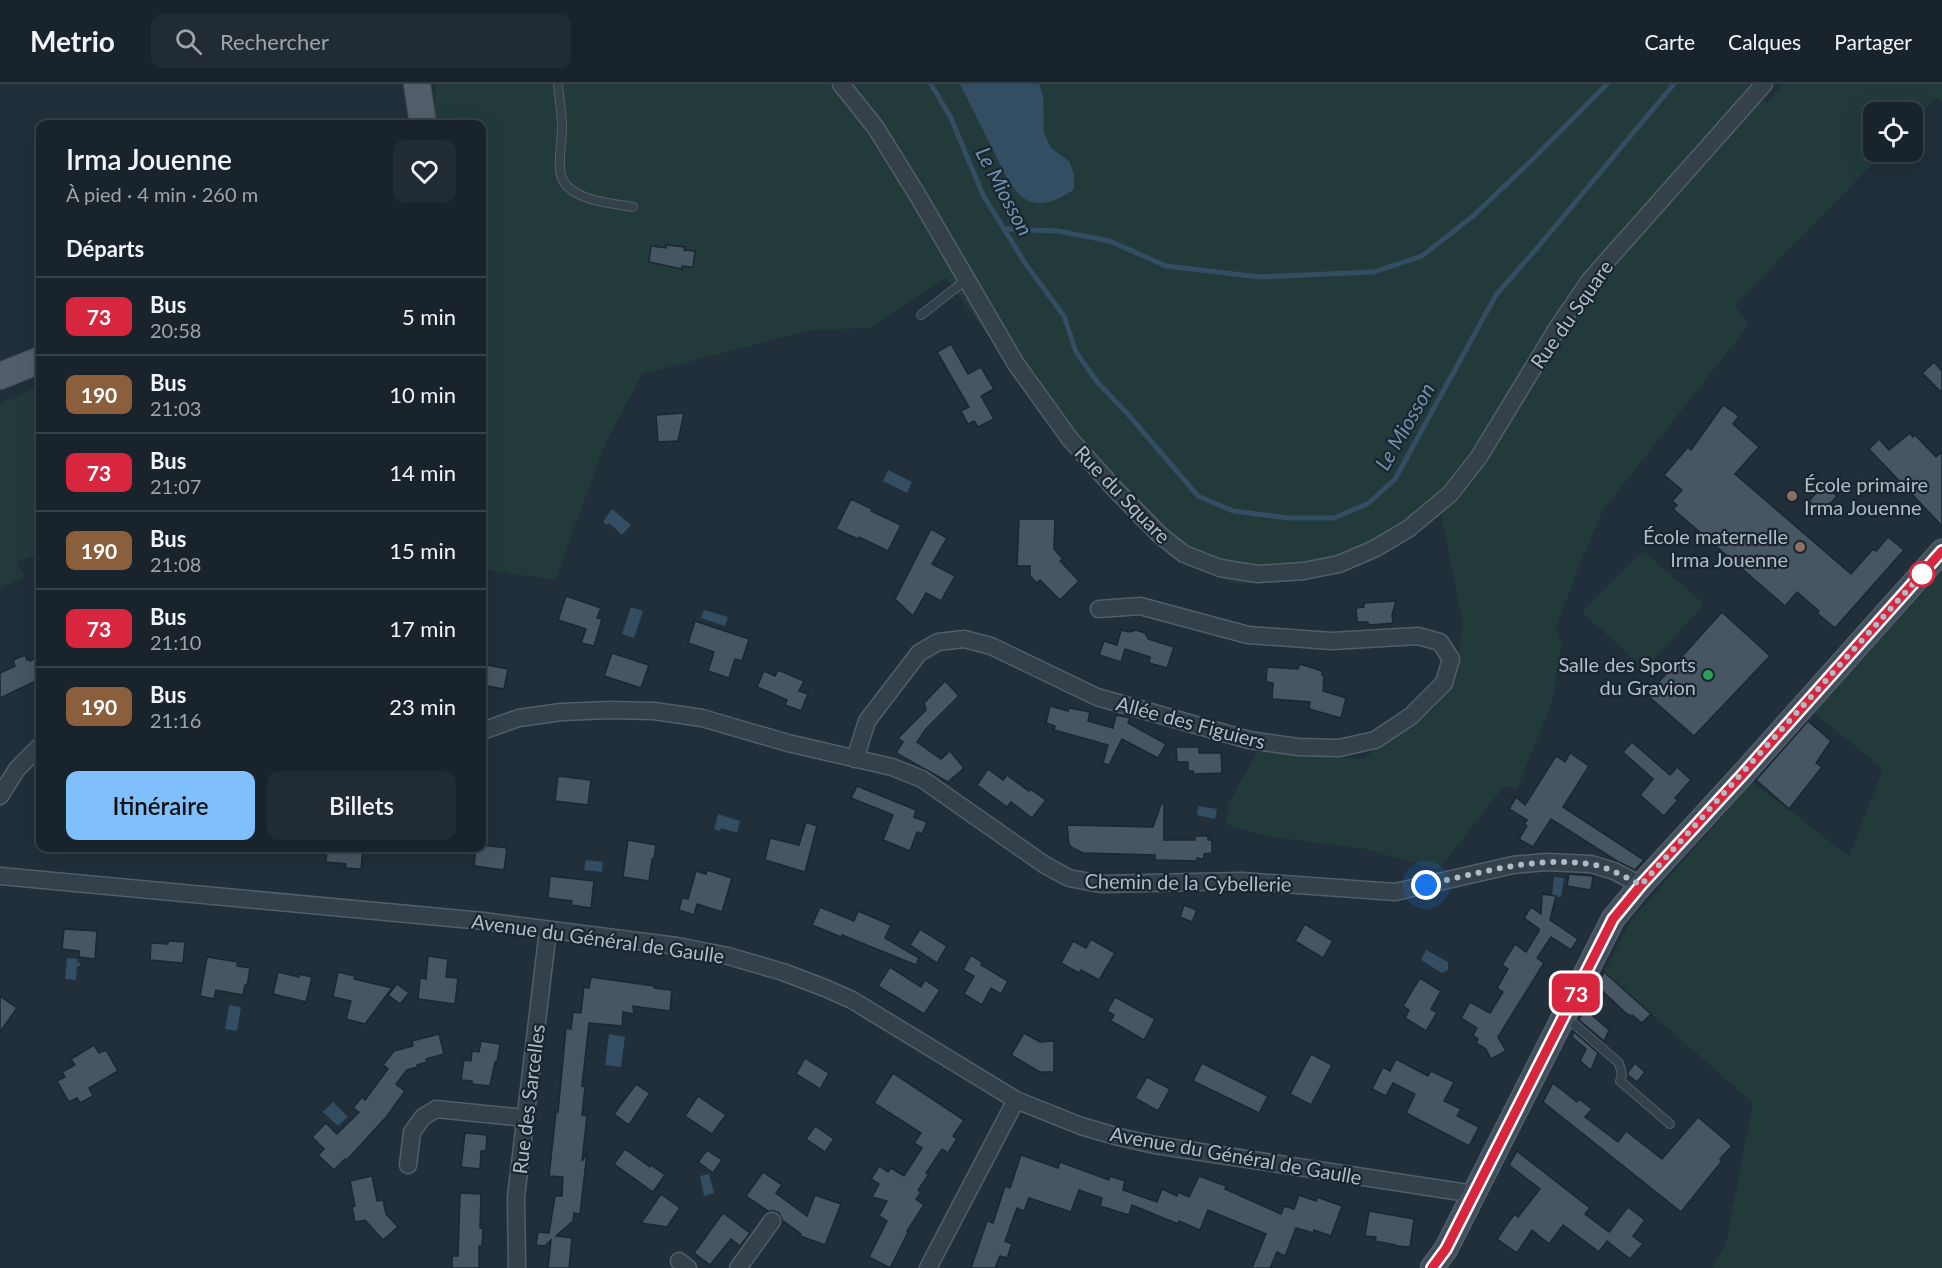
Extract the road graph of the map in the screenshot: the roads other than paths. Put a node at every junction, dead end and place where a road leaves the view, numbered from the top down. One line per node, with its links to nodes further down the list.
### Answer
1 (416, 84): 5 (main road); 6 (main road)
2 (558, 84): 7 (lane)
3 (841, 84): 8 (street, Rue du Square)
4 (1764, 84): 8 (street, Rue du Square)
5 (412, 120)
6 (422, 120)
7 (633, 207)
8 (966, 280): 9 (lane)
9 (921, 315)
10 (36, 362): 11 (main road)
11 (0, 376)
12 (1942, 551): 19 (street)
13 (1099, 609): 16 (street, Allée des Figuiers)
14 (486, 729): 16 (street, Chemin de la Cybellerie)
15 (36, 750): 17 (street)
16 (855, 759): 19 (street, Chemin de la Cybellerie)
17 (0, 796)
18 (0, 876): 20 (street, Avenue du Général de Gaulle)
19 (1641, 885): 21 (street)
20 (548, 930): 22 (street, Avenue du Général de Gaulle); 23 (street, Rue des Sarcelles)
21 (1565, 1016): 24 (lane); 26 (street)
22 (1016, 1100): 26 (street, Avenue du Général de Gaulle); 30 (street)
23 (525, 1118): 25 (street); 28 (street, Rue des Sarcelles)
24 (1670, 1124)
25 (408, 1165)
26 (1474, 1194): 31 (street)
27 (772, 1221): 29 (street)
28 (517, 1268)
29 (738, 1268)
30 (928, 1268)
31 (1432, 1268)

